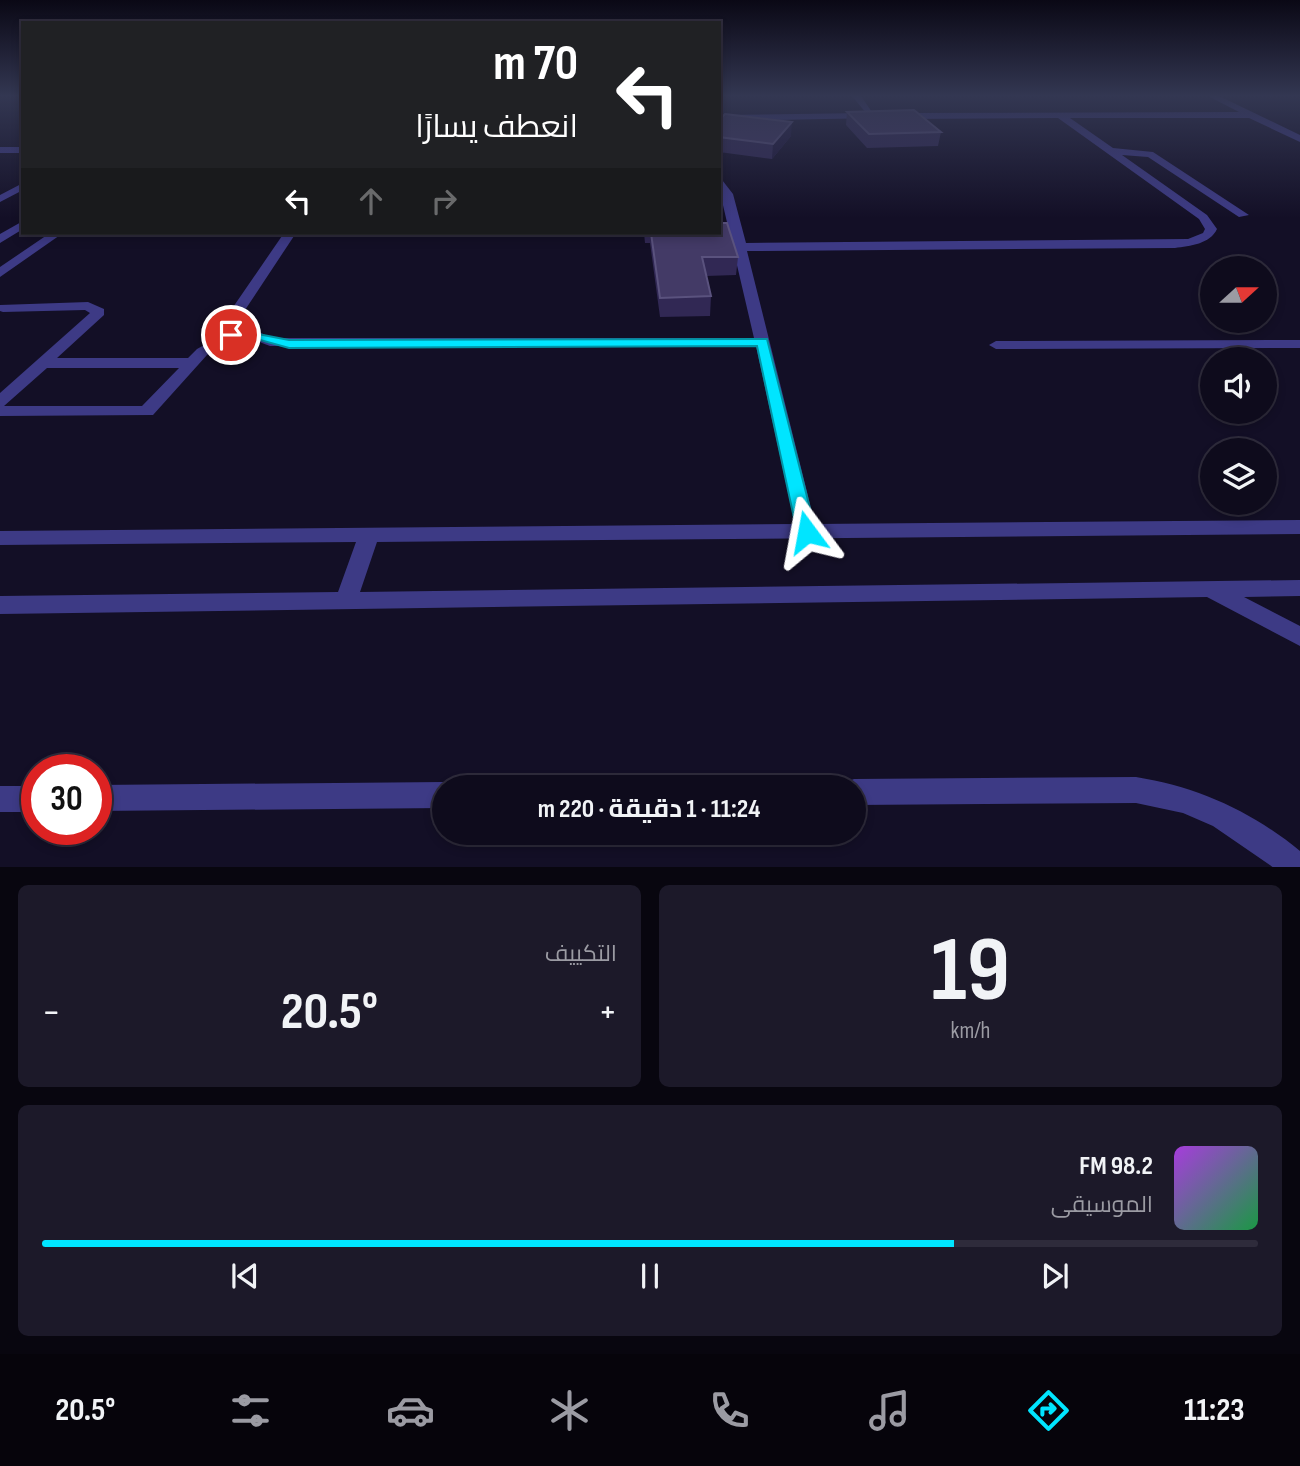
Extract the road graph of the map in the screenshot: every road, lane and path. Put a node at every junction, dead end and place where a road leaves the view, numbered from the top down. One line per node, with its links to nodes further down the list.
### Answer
1 (1090, 136): 6 (street)
2 (0, 142): 3 (street)
3 (21, 142)
4 (0, 150): 5 (street)
5 (21, 150)
6 (1111, 151): 10 (street); 15 (street)
7 (721, 182): 15 (street)
8 (21, 187): 9 (street)
9 (0, 198)
10 (1243, 215)
11 (21, 225): 14 (street)
12 (54, 235): 16 (street)
13 (289, 235): 18 (street)
14 (0, 239)
15 (740, 247): 19 (street)
16 (0, 273)
17 (3, 308): 22 (street)
18 (243, 330): 19 (street); 23 (street)
19 (763, 342): 27 (street)
20 (1300, 344): 21 (street)
21 (996, 345)
22 (44, 362): 23 (street); 24 (street)
23 (192, 363): 25 (street)
24 (0, 402)
25 (0, 411)
26 (1300, 527): 27 (street)
27 (807, 532): 28 (street)
28 (369, 535): 29 (street); 32 (street)
29 (0, 538)
30 (1210, 589): 31 (street); 32 (street); 34 (street)
31 (1300, 589)
32 (346, 600): 33 (street)
33 (0, 605)
34 (1300, 637)
35 (866, 792): 40 (street)
36 (432, 795): 37 (street)
37 (112, 798)
38 (0, 799): 39 (street)
39 (21, 799)
40 (1298, 867)

